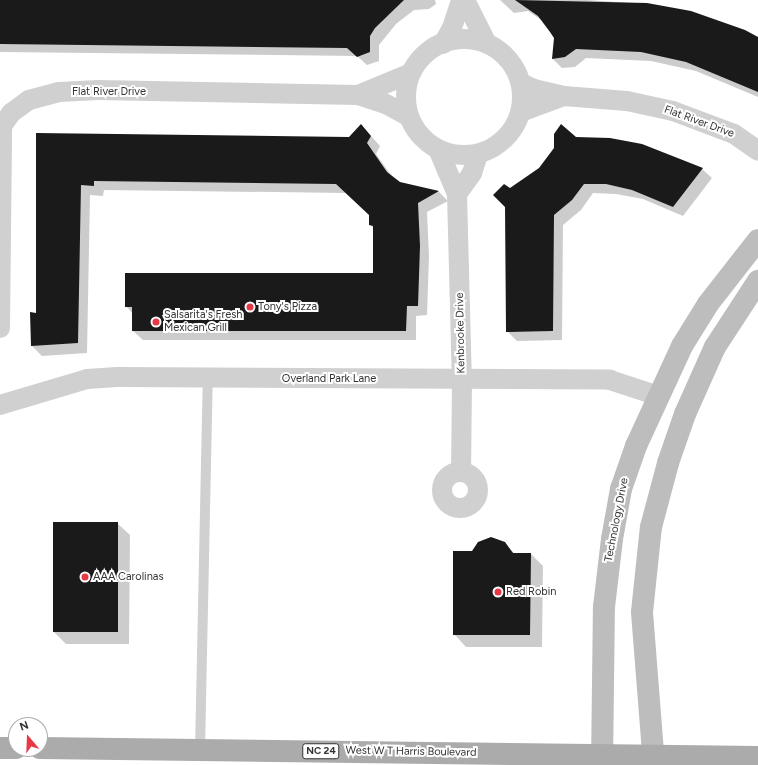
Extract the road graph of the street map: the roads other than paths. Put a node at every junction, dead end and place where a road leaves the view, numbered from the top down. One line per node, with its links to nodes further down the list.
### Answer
1 (461, 0): 3 (street)
2 (465, 0): 4 (street)
3 (443, 44): 4 (street, Flat River Drive); 5 (street, Flat River Drive)
4 (487, 44): 6 (street, Flat River Drive)
5 (411, 73): 7 (street, Flat River Drive); 10 (street, Flat River Drive)
6 (521, 82): 8 (street, Flat River Drive); 9 (street, Flat River Drive)
7 (358, 95): 10 (street, Flat River Drive); 17 (street, Flat River Drive)
8 (564, 96): 9 (street, Flat River Drive); 12 (street, Flat River Drive)
9 (521, 112): 13 (street, Flat River Drive)
10 (409, 117): 11 (street, Flat River Drive)
11 (438, 149): 13 (street, Flat River Drive); 14 (street, Kenbrooke Drive)
12 (758, 151)
13 (478, 154): 14 (street)
14 (457, 194): 19 (street, Kenbrooke Drive)
15 (758, 240): 20 (street, Technology Drive)
16 (758, 281): 27 (street)
17 (0, 328)
18 (208, 378): 19 (street, Overland Park Lane); 21 (street, Overland Park Lane); 24 (lane)
19 (462, 380): 20 (street, Overland Park Lane); 22 (street, Kenbrooke Drive)
20 (659, 396): 26 (street, Technology Drive)
21 (0, 405)
22 (461, 472)
23 (48, 748): 24 (main road, West W T Harris Boulevard / NC 24)
24 (200, 750): 26 (main road, West W T Harris Boulevard / NC 24)
25 (758, 757): 27 (main road, West W T Harris Boulevard / NC 24)
26 (602, 760): 27 (main road, West W T Harris Boulevard / NC 24)
27 (654, 760)

